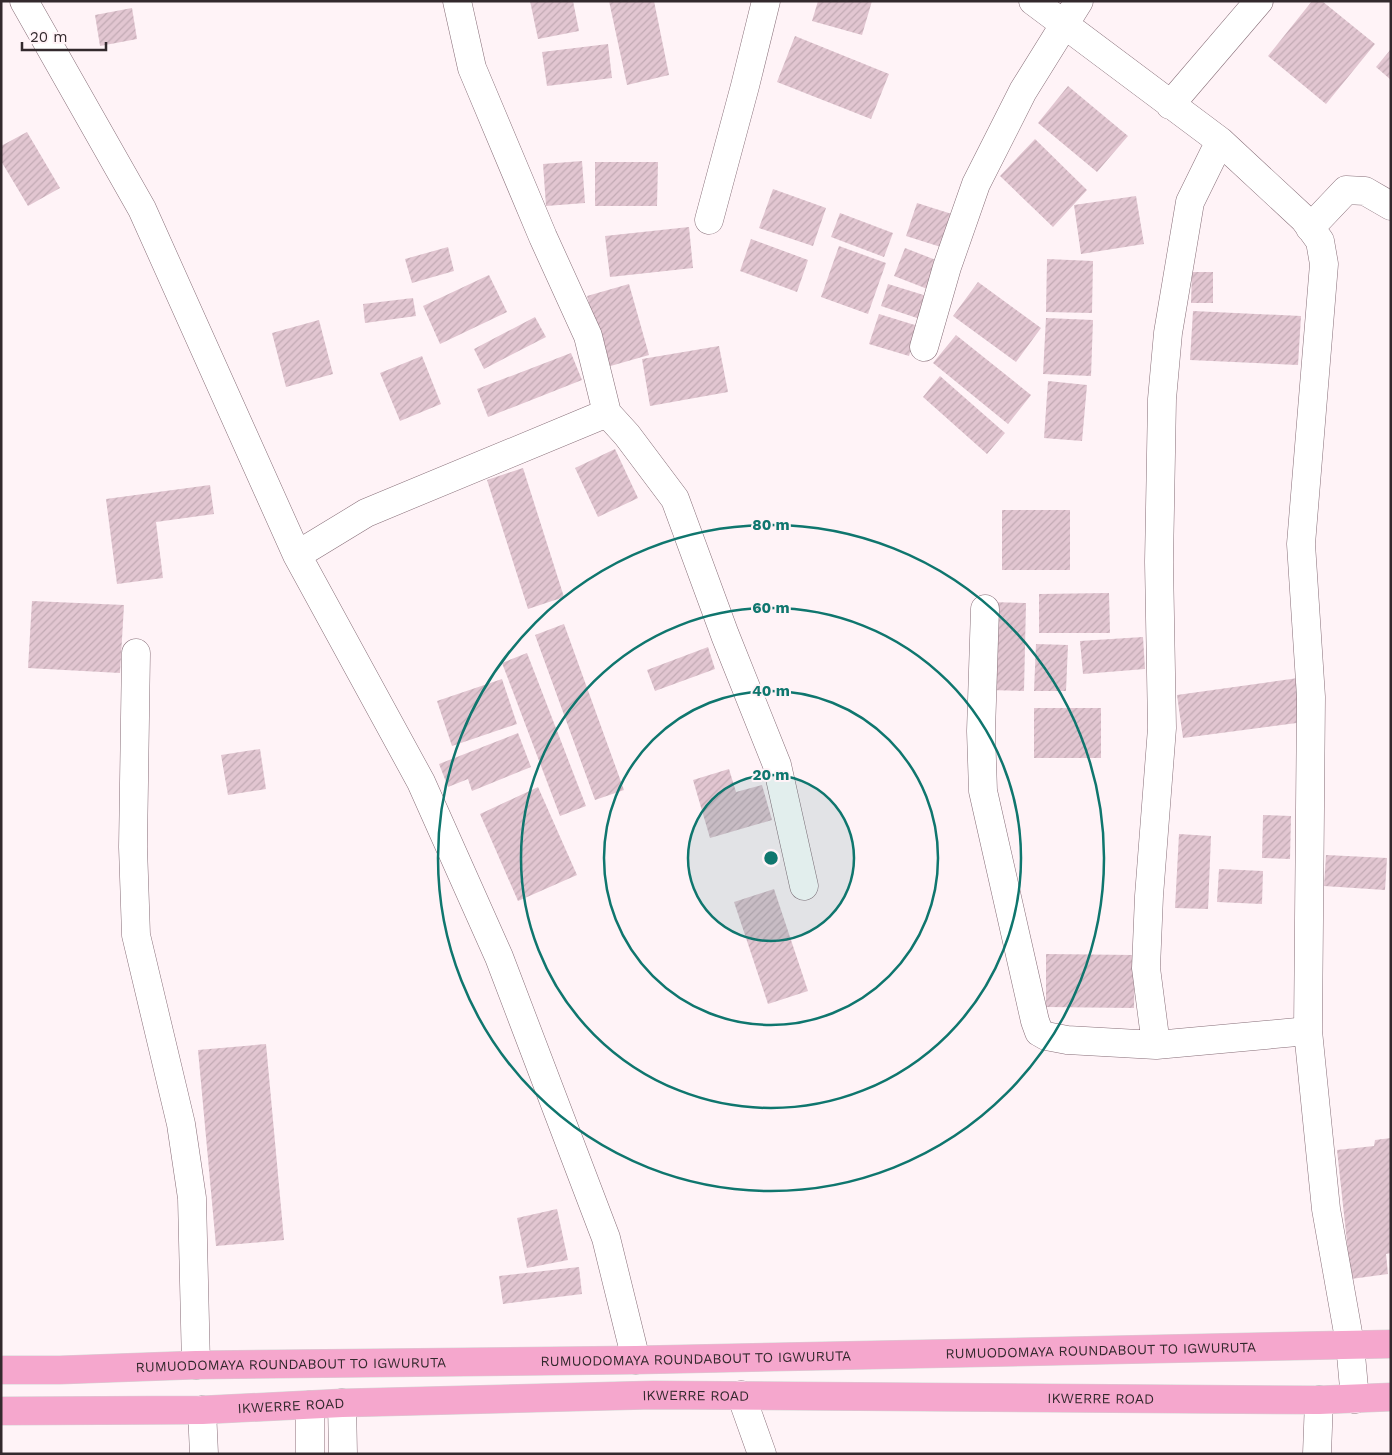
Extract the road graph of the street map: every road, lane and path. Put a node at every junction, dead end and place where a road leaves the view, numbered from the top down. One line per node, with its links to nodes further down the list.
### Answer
1 (24, 1): 15 (street)
2 (456, 1): 14 (street)
3 (766, 1): 11 (street)
4 (1032, 1): 7 (street)
5 (1079, 1): 7 (street)
6 (1259, 1): 8 (street)
7 (1064, 25): 8 (street); 13 (street)
8 (1170, 105): 9 (street)
9 (1220, 141): 12 (street); 20 (street)
10 (1391, 206): 12 (street)
11 (710, 220)
12 (1310, 228): 19 (street)
13 (924, 347)
14 (607, 413): 15 (street); 18 (street)
15 (297, 555): 23 (street)
16 (985, 609): 20 (street)
17 (136, 653): 24 (street)
18 (804, 886)
19 (1308, 1031): 20 (street); 21 (street)
20 (1156, 1045)
21 (1350, 1344): 22 (main road, RUMUODOMAYA ROUNDABOUT TO IGWURUTA); 23 (main road, RUMUODOMAYA ROUNDABOUT TO IGWURUTA); 28 (street)
22 (1391, 1344)
23 (636, 1360): 24 (main road, RUMUODOMAYA ROUNDABOUT TO IGWURUTA)
24 (196, 1365): 25 (main road, RUMUODOMAYA ROUNDABOUT TO IGWURUTA)
25 (1, 1370)
26 (742, 1395): 29 (main road, IKWERRE ROAD); 30 (main road, IKWERRE ROAD); 37 (street)
27 (1391, 1397): 28 (main road, IKWERRE ROAD)
28 (1355, 1399): 29 (main road, IKWERRE ROAD)
29 (1319, 1400): 38 (street)
30 (342, 1403): 31 (main road, IKWERRE ROAD); 36 (street)
31 (310, 1405): 32 (main road, IKWERRE ROAD); 35 (street)
32 (202, 1410): 33 (main road, IKWERRE ROAD); 34 (street)
33 (1, 1411)
34 (204, 1454)
35 (310, 1454)
36 (343, 1454)
37 (762, 1454)
38 (1316, 1454)

